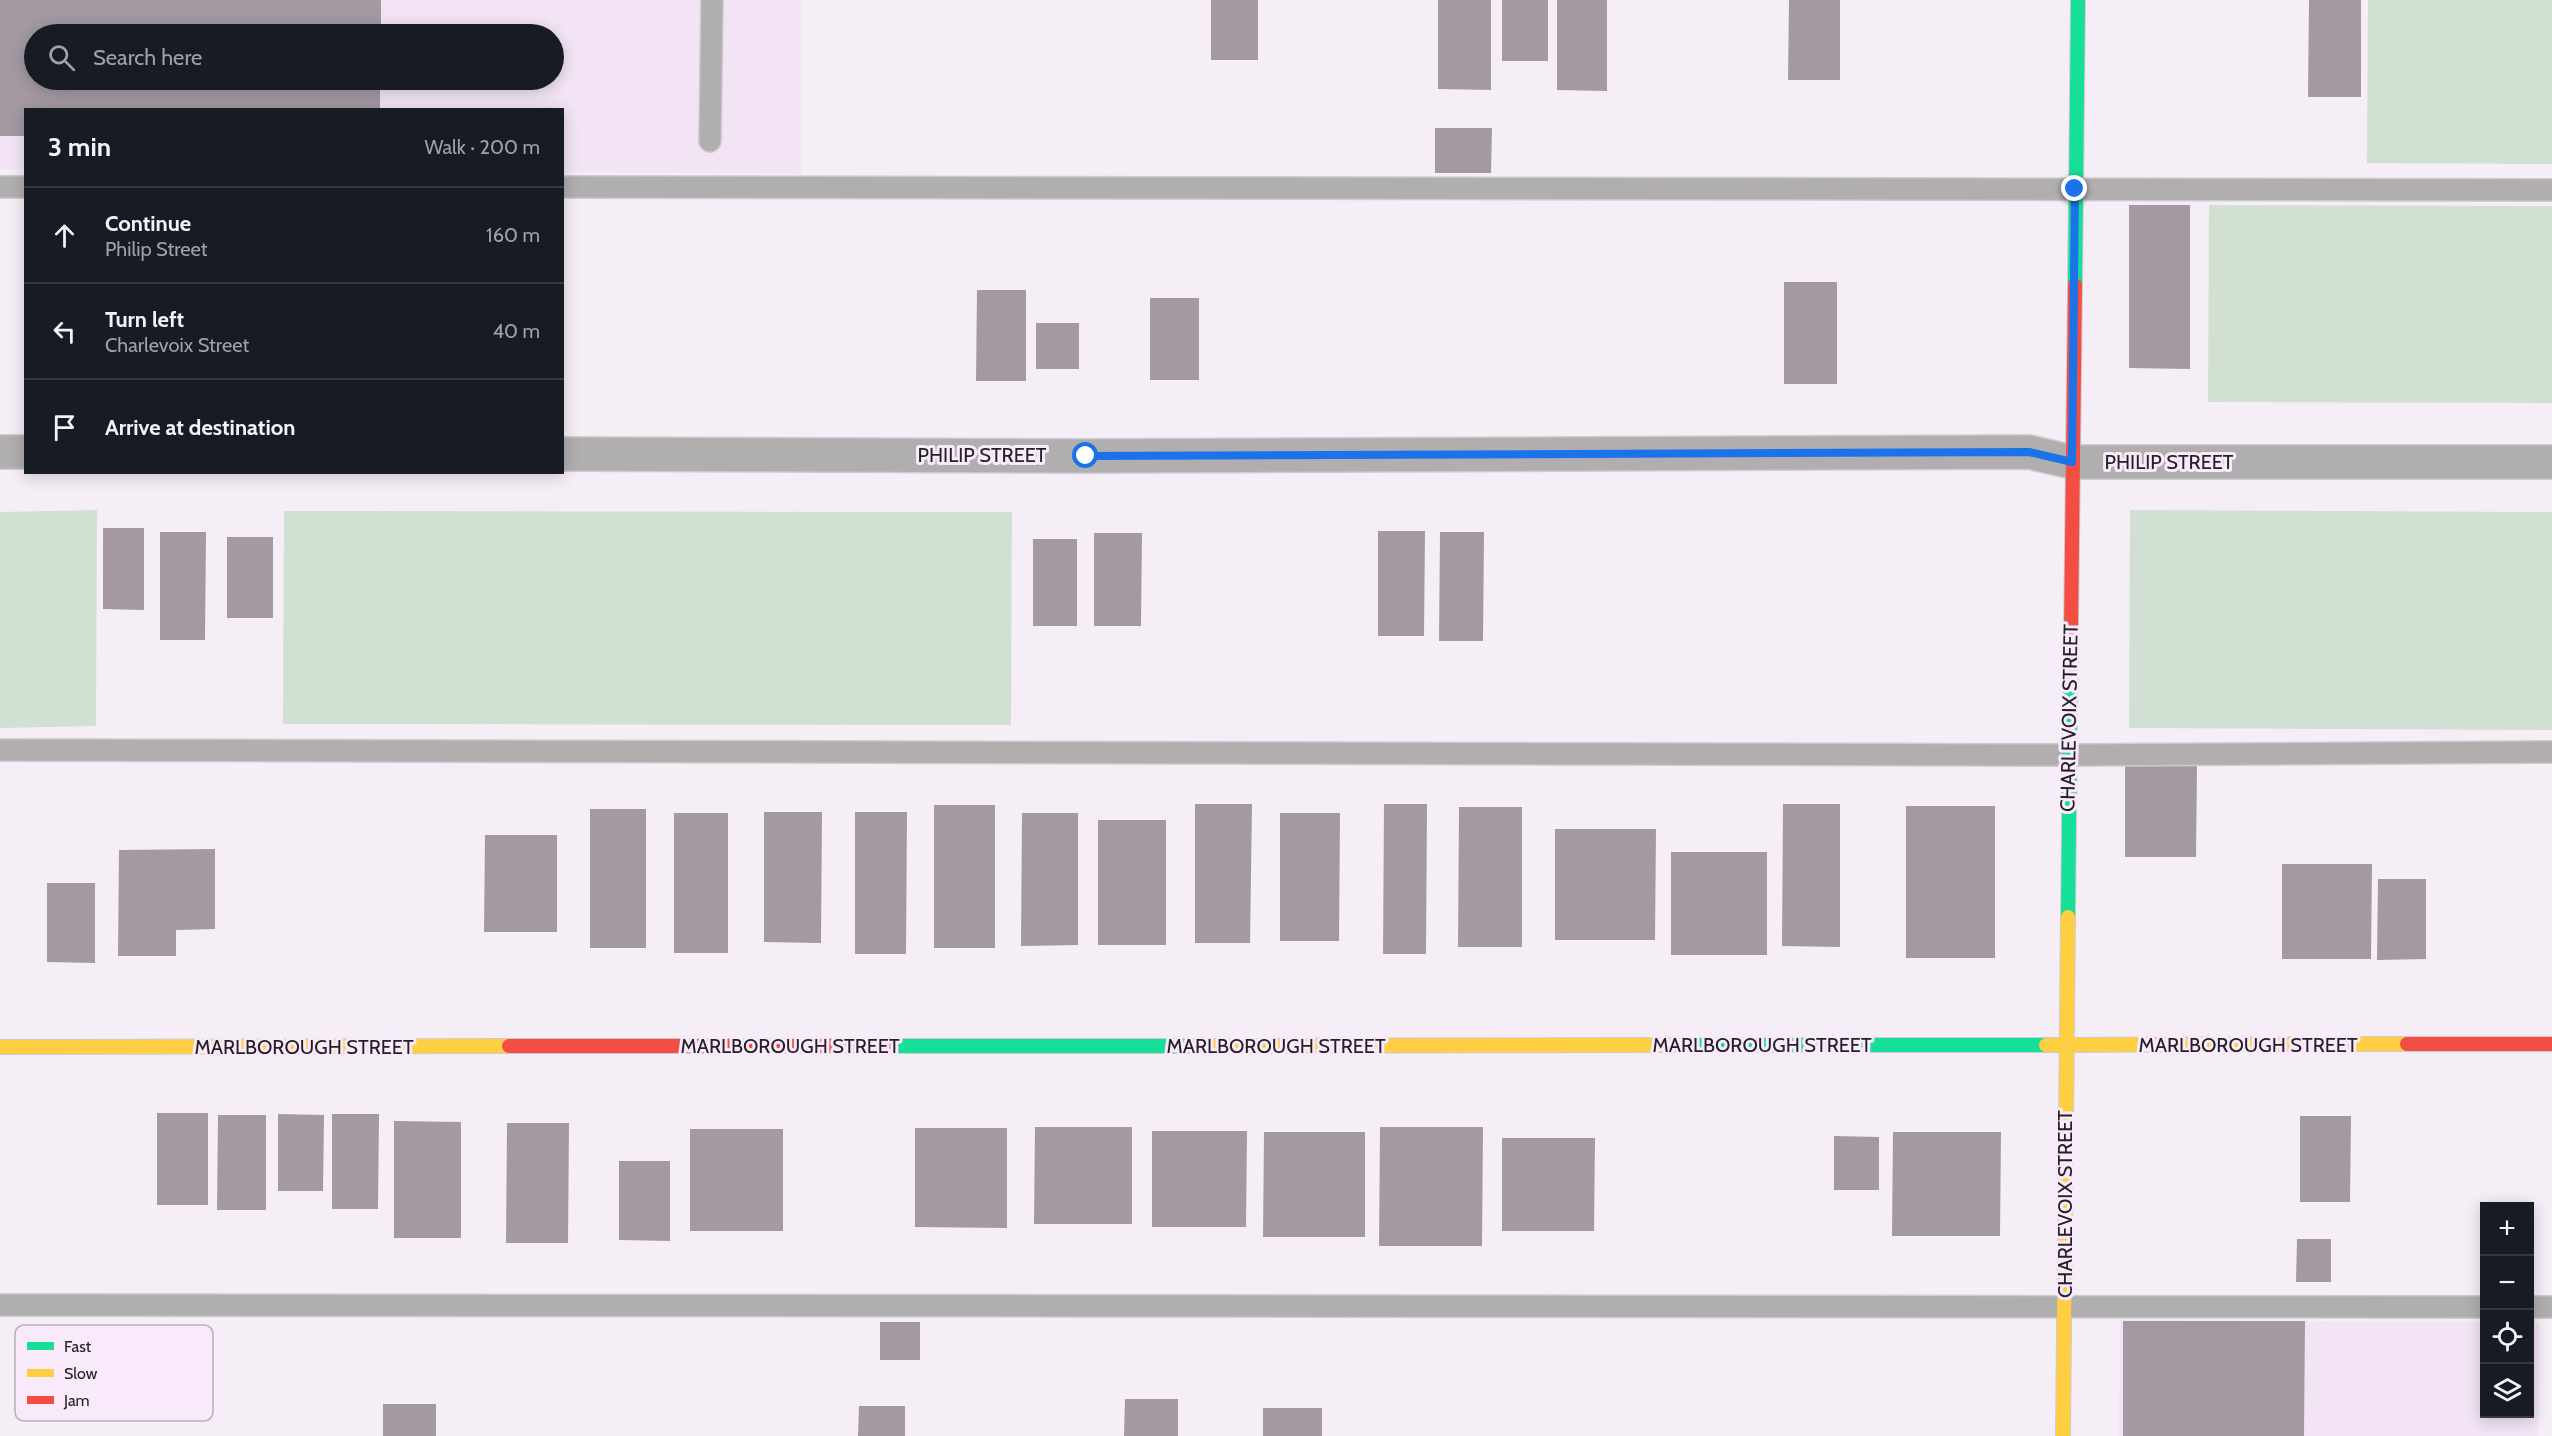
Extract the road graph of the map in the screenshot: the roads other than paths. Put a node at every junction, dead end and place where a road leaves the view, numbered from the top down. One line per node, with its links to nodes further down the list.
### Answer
1 (712, 0): 3 (lane)
2 (2078, 0): 7 (street, CHARLEVOIX STREET)
3 (710, 141)
4 (0, 187): 5 (lane)
5 (24, 187)
6 (564, 187): 7 (lane)
7 (2075, 189): 8 (lane); 12 (street, CHARLEVOIX STREET)
8 (2552, 190)
9 (0, 452): 10 (street)
10 (24, 452)
11 (564, 454): 12 (street, PHILIP STREET)
12 (2072, 462): 13 (street, PHILIP STREET); 16 (street, CHARLEVOIX STREET)
13 (2552, 462)
14 (0, 750): 16 (lane)
15 (2552, 752): 16 (lane)
16 (2069, 755): 18 (street, CHARLEVOIX STREET)
17 (2552, 1044): 18 (street, MARLBOROUGH STREET)
18 (2066, 1045): 19 (street, MARLBOROUGH STREET); 21 (street, CHARLEVOIX STREET)
19 (0, 1047)
20 (0, 1305): 21 (lane)
21 (2064, 1307): 22 (lane); 25 (street, CHARLEVOIX STREET)
22 (2480, 1307)
23 (2534, 1307): 24 (lane)
24 (2552, 1307)
25 (2063, 1436)

